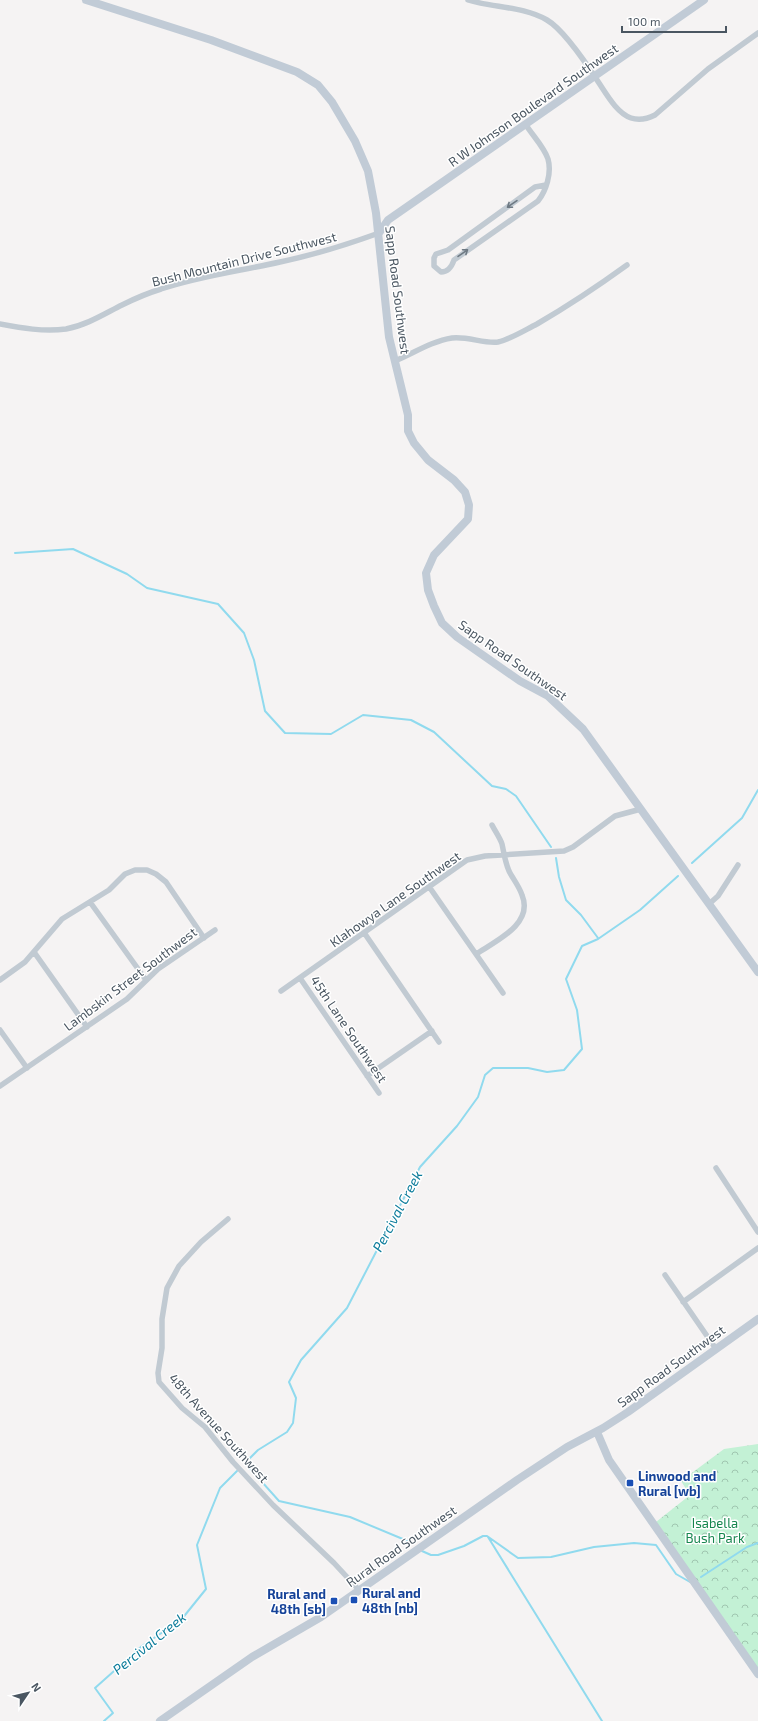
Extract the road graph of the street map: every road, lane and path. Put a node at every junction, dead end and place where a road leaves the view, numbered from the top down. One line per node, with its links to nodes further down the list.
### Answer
1 (86, 0): 8 (street, Sapp Road Southwest)
2 (468, 0): 5 (street)
3 (704, 0): 5 (street, R W Johnson Boulevard Southwest)
4 (758, 33): 5 (street)
5 (595, 76): 6 (street, R W Johnson Boulevard Southwest)
6 (526, 125): 7 (street); 8 (street, R W Johnson Boulevard Southwest)
7 (546, 185): 7 (street, one-way to 7)
8 (378, 233): 10 (street, Bush Mountain Drive Southwest); 11 (street, Sapp Road Southwest)
9 (627, 265): 11 (street)
10 (0, 324)
11 (395, 361): 12 (street, Sapp Road Southwest)
12 (641, 809): 14 (street, Klahowya Lane Southwest); 18 (street, Sapp Road Southwest)
13 (492, 826): 14 (street)
14 (503, 856): 16 (street, Klahowya Lane Southwest); 23 (street)
15 (738, 865): 18 (street)
16 (430, 888): 20 (street, Klahowya Lane Southwest); 23 (street)
17 (90, 902): 21 (street); 22 (street); 27 (street)
18 (709, 904): 24 (street, Sapp Road Southwest)
19 (214, 930): 21 (street, Lambskin Street Southwest)
20 (364, 934): 25 (street, Klahowya Lane Southwest); 32 (street)
21 (204, 938): 27 (street, Lambskin Street Southwest)
22 (34, 952): 26 (street); 30 (street)
23 (476, 954): 29 (street)
24 (758, 972)
25 (300, 978): 28 (street, Klahowya Lane Southwest); 35 (street, 45th Lane Southwest)
26 (0, 980)
27 (146, 980): 30 (street, Lambskin Street Southwest)
28 (281, 991)
29 (503, 993)
30 (86, 1027): 34 (street, Lambskin Street Southwest)
31 (0, 1030): 34 (street)
32 (432, 1031): 33 (street); 35 (street)
33 (439, 1042)
34 (26, 1068): 36 (street, Lambskin Street Southwest)
35 (367, 1076): 37 (street, 45th Lane Southwest)
36 (0, 1086)
37 (379, 1093)
38 (716, 1168): 40 (street)
39 (228, 1219): 47 (street, 48th Avenue Southwest)
40 (758, 1232)
41 (758, 1248): 43 (street)
42 (665, 1275): 43 (street)
43 (683, 1302): 45 (street)
44 (758, 1320): 45 (street, Sapp Road Southwest)
45 (716, 1349): 46 (street, Sapp Road Southwest)
46 (597, 1432): 47 (street, Rural Road Southwest); 48 (street)
47 (359, 1590): 49 (street, Rural Road Southwest)
48 (758, 1674)
49 (160, 1721)

